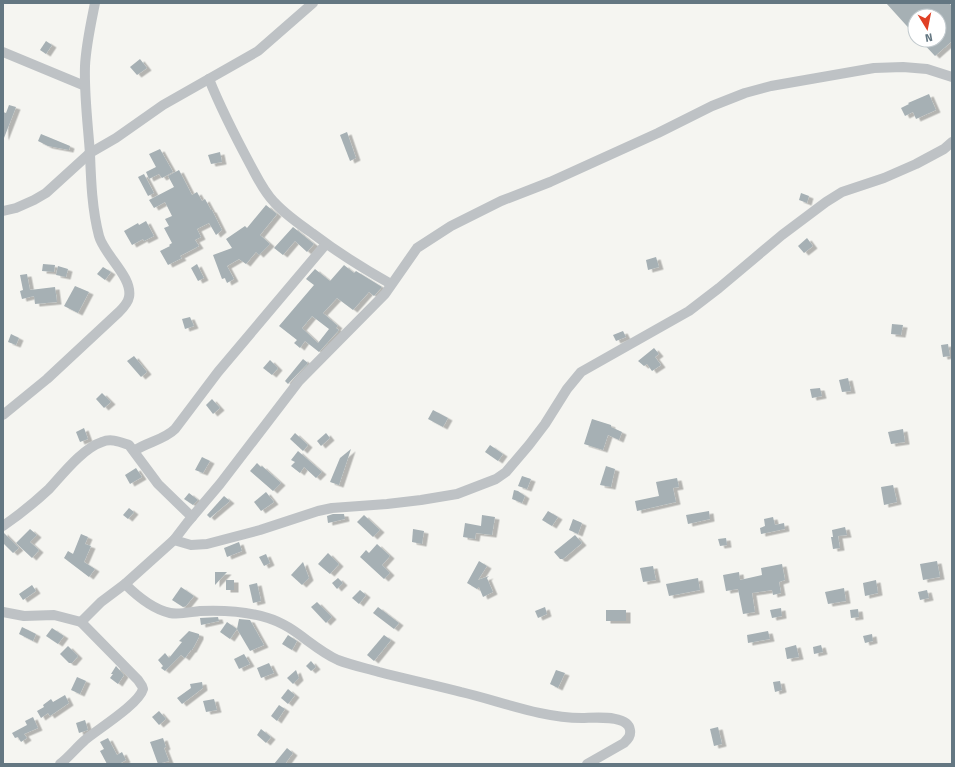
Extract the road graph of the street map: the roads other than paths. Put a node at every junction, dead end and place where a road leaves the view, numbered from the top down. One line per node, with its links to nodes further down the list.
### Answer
1 (95, 3): 6 (street)
2 (313, 3): 5 (street)
3 (3, 52): 6 (street)
4 (952, 77): 11 (street)
5 (209, 79): 8 (street); 10 (street)
6 (86, 86): 8 (street)
7 (952, 142): 16 (street)
8 (90, 153): 9 (street); 12 (street)
9 (3, 211)
10 (326, 244): 11 (street); 13 (street)
11 (391, 284): 14 (street)
12 (3, 415)
13 (134, 451): 14 (street); 15 (street)
14 (192, 517): 16 (street)
15 (3, 526)
16 (174, 540): 17 (street)
17 (125, 584): 19 (street); 21 (street)
18 (3, 612): 19 (street)
19 (81, 622): 20 (street)
20 (60, 764)
21 (587, 764)

